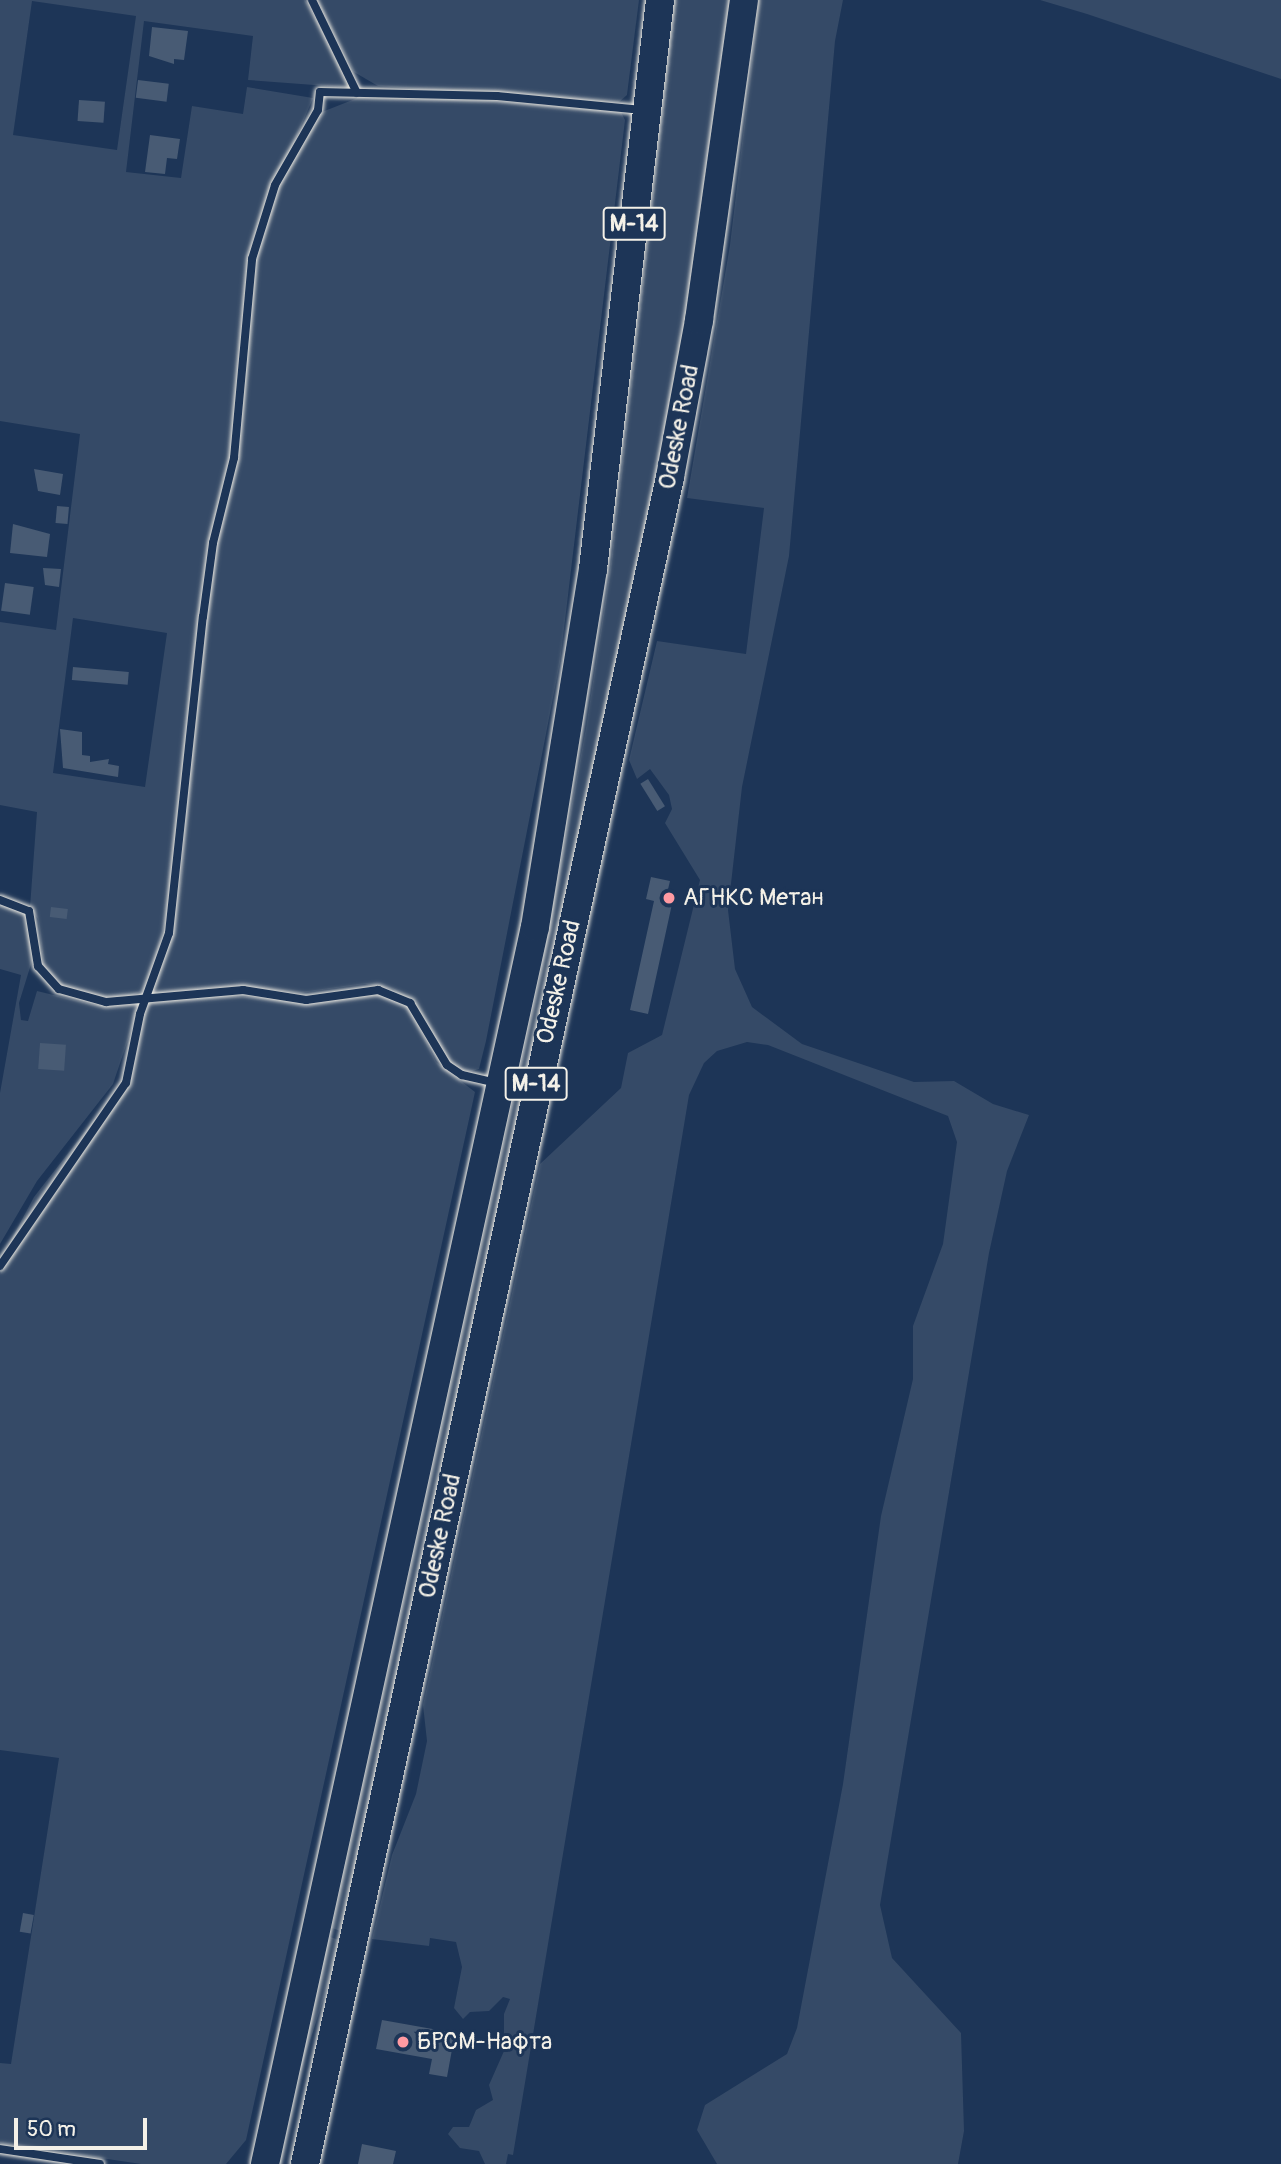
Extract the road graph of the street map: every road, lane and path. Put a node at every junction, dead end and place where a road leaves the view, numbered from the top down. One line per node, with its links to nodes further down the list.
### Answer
1 (312, 0): 4 (lane)
2 (660, 0): 5 (highway, Odeske Road / М-14)
3 (744, 0): 14 (highway, Odeske Road / М-14)
4 (357, 93): 5 (lane); 7 (lane)
5 (649, 110): 8 (highway, Odeske Road / М-14)
6 (0, 900): 7 (lane)
7 (145, 1000): 8 (lane); 9 (lane)
8 (502, 1084): 13 (highway, Odeske Road / М-14)
9 (0, 1266)
10 (0, 2149): 11 (lane)
11 (47, 2160): 12 (lane)
12 (100, 2164)
13 (265, 2164)
14 (305, 2164)

